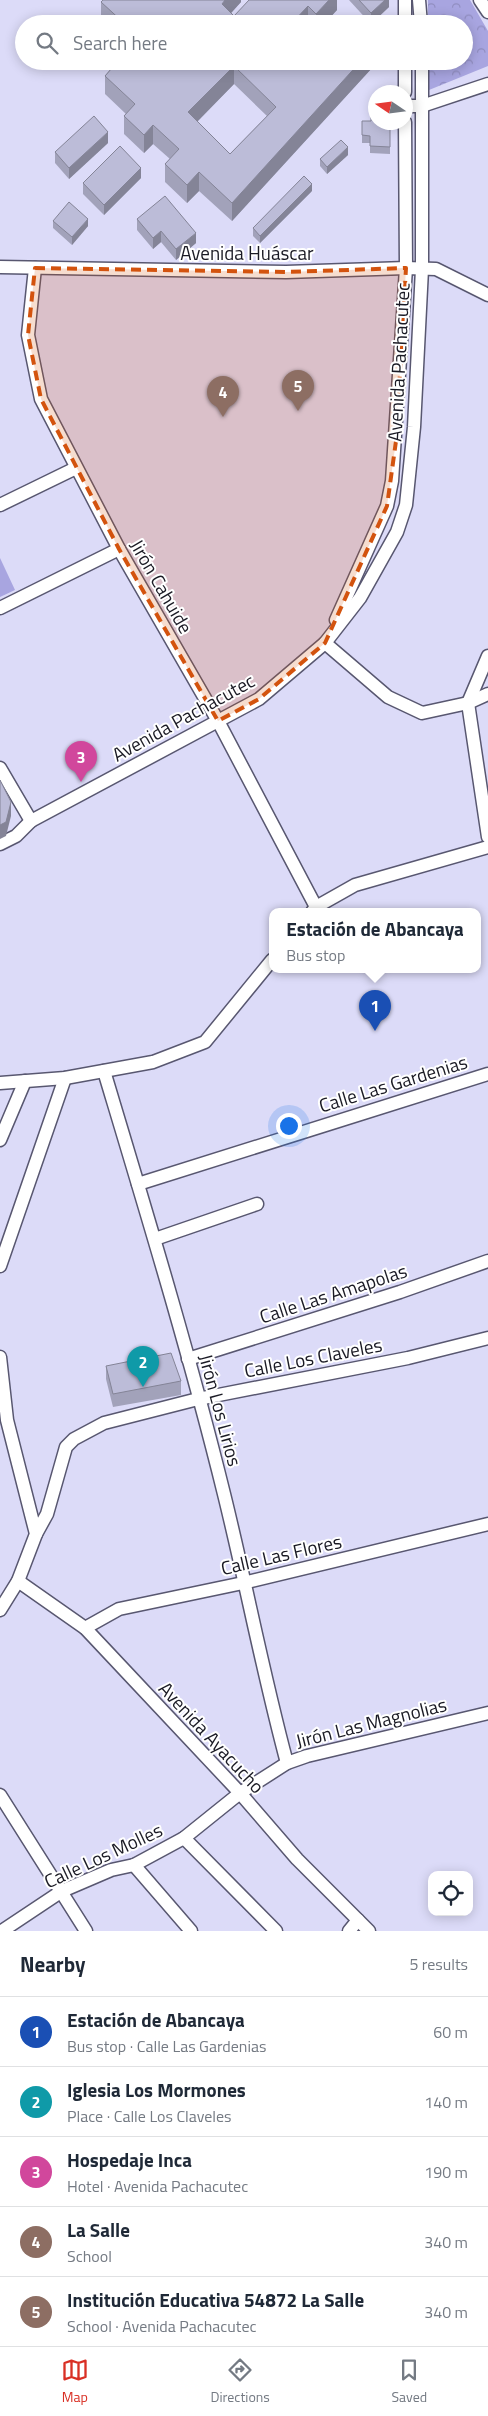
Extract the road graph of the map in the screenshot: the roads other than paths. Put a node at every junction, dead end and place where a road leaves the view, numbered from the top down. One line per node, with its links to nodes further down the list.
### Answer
1 (405, 0): 5 (street)
2 (419, 0): 6 (street)
3 (480, 0): 4 (street)
4 (488, 12)
5 (405, 15)
6 (420, 15)
7 (405, 70): 10 (street)
8 (422, 70): 12 (street, Avenida Pachacutec)
9 (488, 84): 12 (street)
10 (405, 85)
11 (413, 106): 12 (street)
12 (422, 106): 17 (street, Avenida Pachacutec)
13 (405, 130): 16 (street, Avenida Pachacutec)
14 (0, 267): 15 (street, Avenida Huáscar)
15 (35, 268): 16 (street, Avenida Huáscar); 19 (street, Jirón Cahuide)
16 (406, 268): 17 (street, Avenida Huáscar); 23 (street, Avenida Pachacutec)
17 (422, 269): 18 (street, Avenida Huáscar); 23 (street, Avenida Pachacutec)
18 (488, 295)
19 (76, 468): 20 (street); 21 (street, Jirón Cahuide)
20 (0, 505)
21 (119, 549): 22 (street); 27 (street, Jirón Cahuide)
22 (0, 608)
23 (325, 643): 26 (street); 27 (street, Avenida Pachacutec)
24 (488, 656): 26 (street)
25 (488, 694): 26 (street)
26 (468, 703): 30 (street)
27 (218, 722): 29 (street, Avenida Pachacutec); 33 (street, Jirón Cahuide)
28 (0, 768): 29 (street)
29 (31, 821): 31 (street, Avenida Pachacutec)
30 (488, 837)
31 (0, 844)
32 (488, 847): 34 (street)
33 (313, 908)
34 (317, 908)
35 (269, 964): 36 (street)
36 (104, 1071): 38 (street); 42 (street, Jirón Los Lirios)
37 (488, 1074): 42 (street, Calle Las Gardenias)
38 (65, 1078): 39 (street); 46 (street)
39 (25, 1081): 40 (street); 41 (street)
40 (0, 1083)
41 (0, 1140)
42 (138, 1184): 44 (street, Jirón Los Lirios)
43 (257, 1204): 44 (street)
44 (154, 1240): 49 (street, Jirón Los Lirios)
45 (488, 1260): 49 (street, Calle Las Amapolas)
46 (0, 1266)
47 (488, 1338): 50 (street, Calle Los Claveles)
48 (0, 1357): 52 (street)
49 (188, 1359): 50 (street, Jirón Los Lirios)
50 (198, 1399): 52 (street, Calle Los Claveles); 54 (street, Jirón Los Lirios)
51 (488, 1524): 54 (street, Calle Las Flores)
52 (36, 1534): 53 (street, Calle Los Claveles)
53 (18, 1581): 55 (street, Calle Los Claveles); 56 (street, Avenida Ayacucho)
54 (243, 1582): 56 (street, Calle Las Flores); 58 (street, Jirón Los Lirios)
55 (0, 1610)
56 (85, 1628): 59 (street, Avenida Ayacucho)
57 (488, 1713): 58 (street, Jirón Las Magnolias)
58 (287, 1763): 59 (street, Jirón Las Magnolias)
59 (240, 1793): 61 (street, Calle Los Molles); 64 (street, Avenida Ayacucho)
60 (0, 1795): 63 (street)
61 (184, 1838): 62 (street, Calle Los Molles); 68 (street)
62 (134, 1865): 63 (street, Calle Los Molles); 67 (street)
63 (62, 1891): 65 (street, Calle Los Molles); 66 (street)
64 (358, 1920): 69 (street); 70 (street, Avenida Ayacucho)
65 (2, 1931)
66 (86, 1931)
67 (191, 1931)
68 (276, 1931)
69 (348, 1931)
70 (369, 1931)

